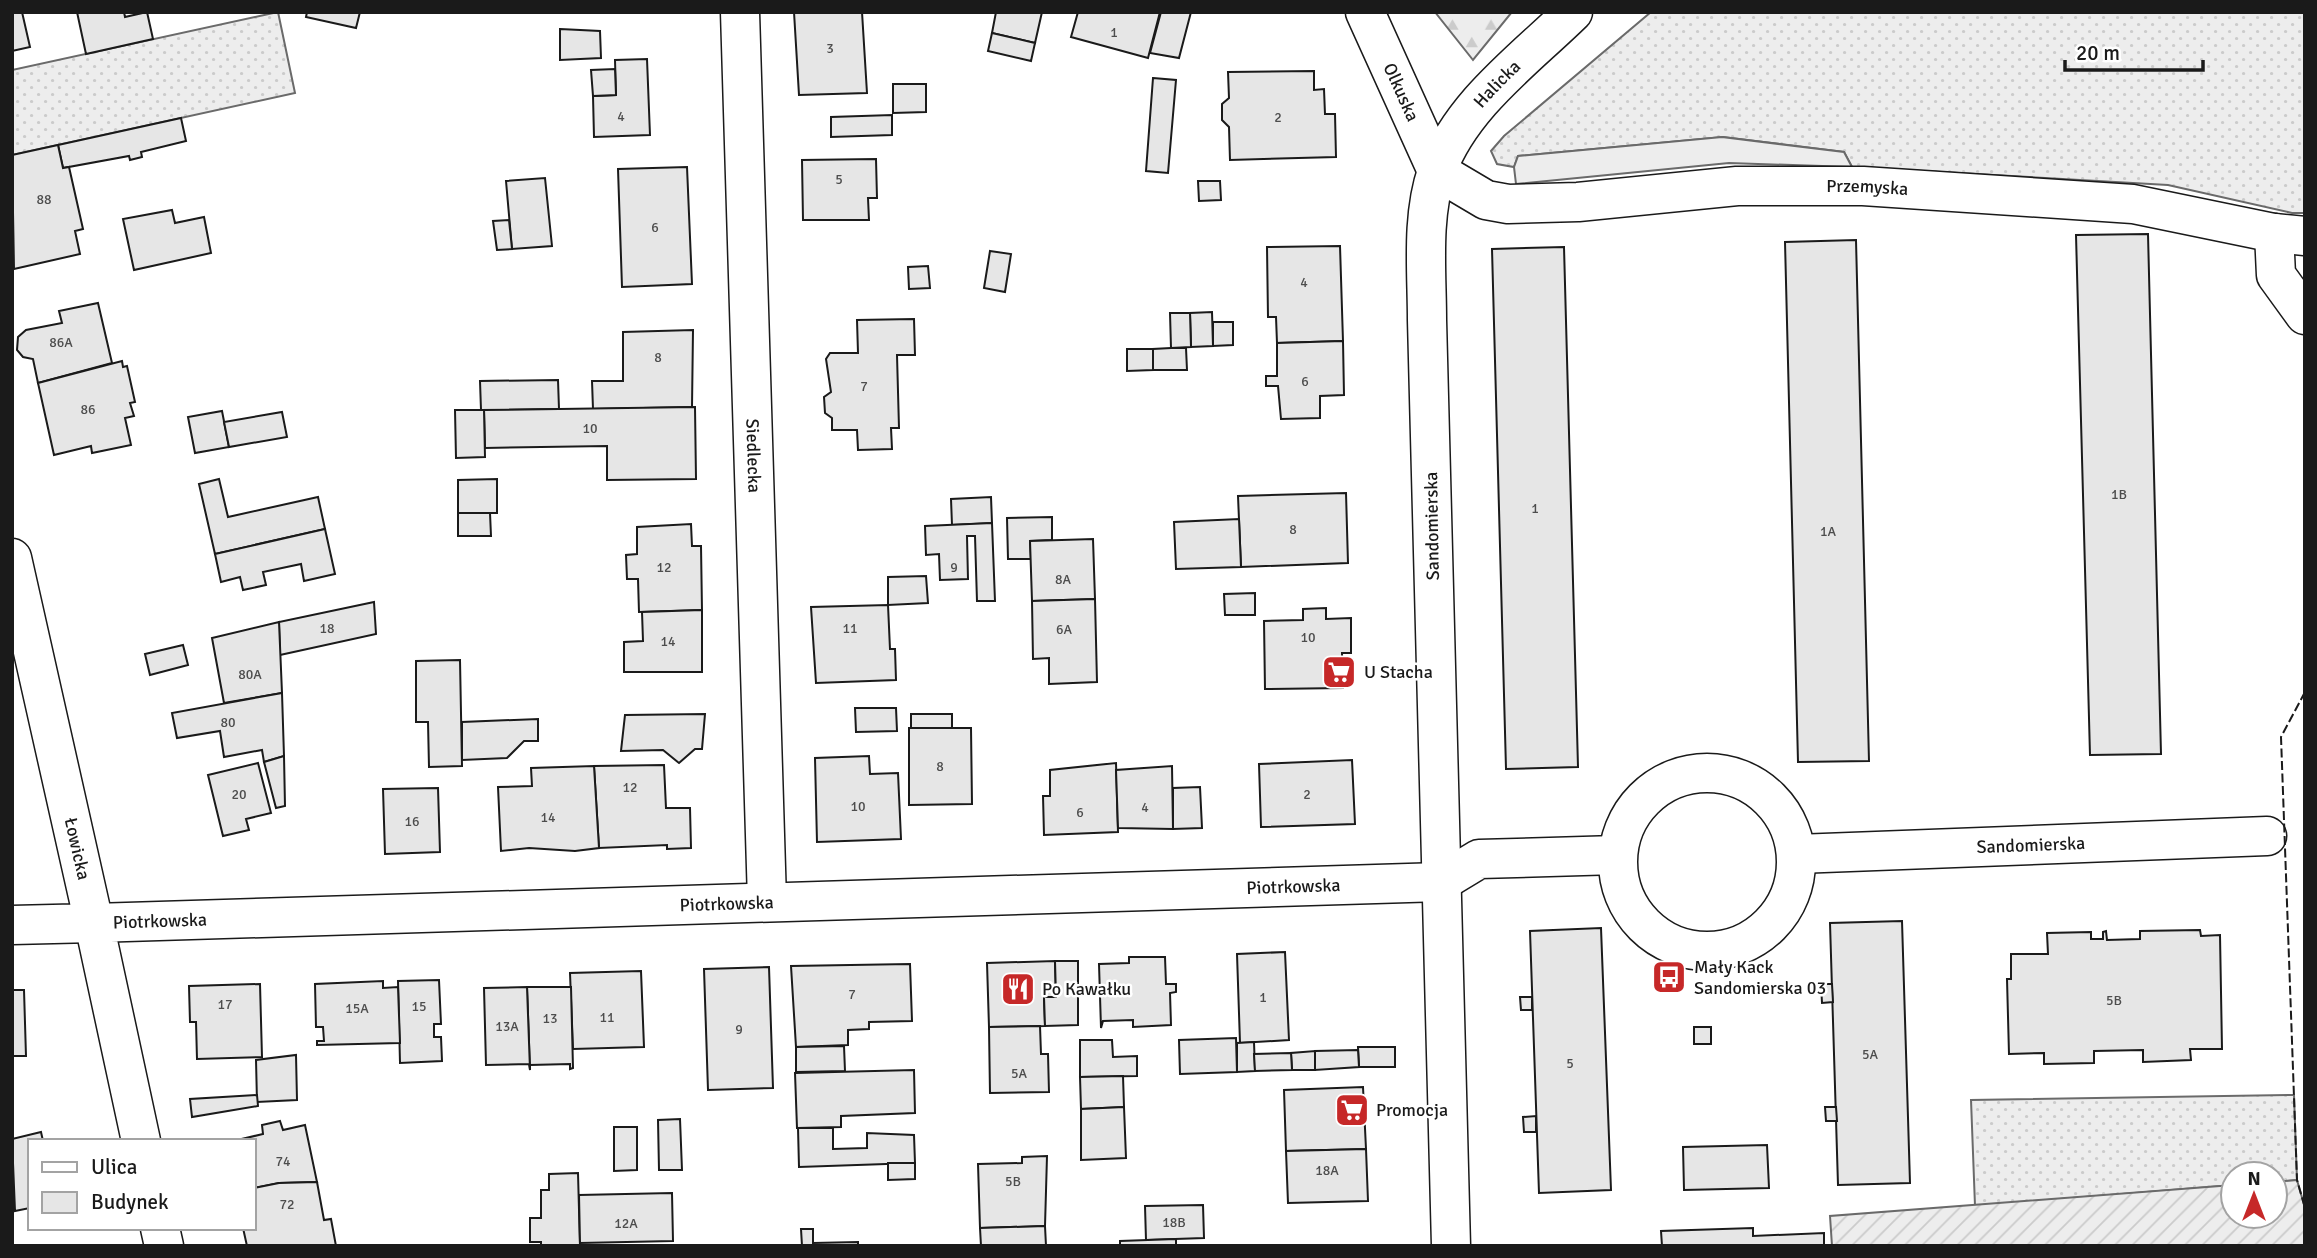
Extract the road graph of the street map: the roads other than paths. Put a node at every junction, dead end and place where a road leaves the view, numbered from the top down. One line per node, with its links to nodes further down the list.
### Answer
1 (740, 12): 12 (street, Siedlecka)
2 (1365, 12): 4 (street, Olkuska)
3 (1573, 12): 4 (street, Halicka)
4 (1437, 170): 5 (street, Przemyska); 11 (street, Sandomierska)
5 (2289, 234): 6 (street)
6 (2305, 315)
7 (12, 558): 13 (street, Łowicka)
8 (2267, 836): 9 (street, Sandomierska)
9 (1797, 854): 10 (street); 10 (street)
10 (1617, 855): 11 (street)
11 (1441, 882): 12 (street, Piotrkowska); 16 (street, Sandomierska)
12 (767, 901): 13 (street, Piotrkowska)
13 (94, 923): 14 (street, Piotrkowska); 15 (street, Łowicka)
14 (12, 925)
15 (141, 1139)
16 (1451, 1246)

